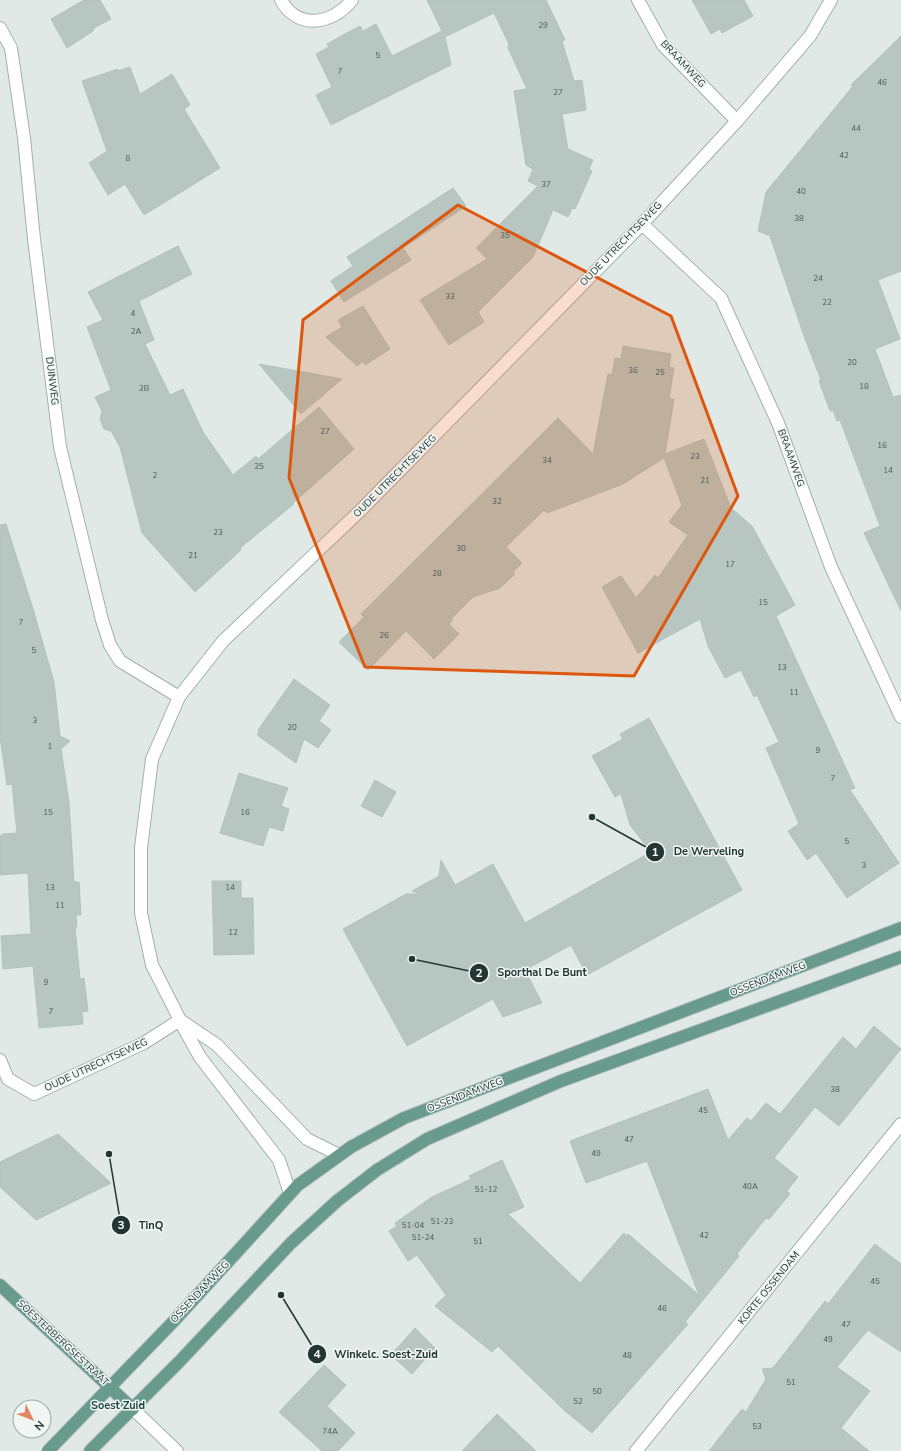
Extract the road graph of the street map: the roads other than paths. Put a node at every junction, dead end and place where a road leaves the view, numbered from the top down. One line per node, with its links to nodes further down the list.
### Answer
1 (281, 0): 2 (street)
2 (352, 0)
3 (638, 0): 6 (street, BRAAMWEG)
4 (831, 0): 6 (street, OUDE UTRECHTSEWEG)
5 (0, 28): 8 (street, DUINWEG)
6 (737, 121): 7 (street, OUDE UTRECHTSEWEG)
7 (642, 224): 8 (street, OUDE UTRECHTSEWEG); 9 (street, BRAAMWEG)
8 (179, 697): 12 (street, OUDE UTRECHTSEWEG)
9 (901, 717)
10 (901, 928): 15 (main road, OSSENDAMWEG)
11 (901, 957): 19 (main road)
12 (180, 1020): 13 (street, OUDE UTRECHTSEWEG); 15 (street, OUDE UTRECHTSEWEG); 16 (street, OUDE UTRECHTSEWEG)
13 (0, 1060)
14 (901, 1124): 23 (street, KORTE OSSENDAM)
15 (339, 1155): 16 (main road, OSSENDAMWEG)
16 (290, 1193): 18 (main road, OSSENDAMWEG)
17 (0, 1285): 18 (main road, SOESTERBERGSESTRAAT)
18 (110, 1388): 19 (main road, SOESTERBERGSESTRAAT); 20 (main road, OSSENDAMWEG)
19 (133, 1409): 21 (main road); 22 (street, SOESTERBERGSESTRAAT)
20 (48, 1451)
21 (90, 1451)
22 (177, 1451)
23 (636, 1451)

